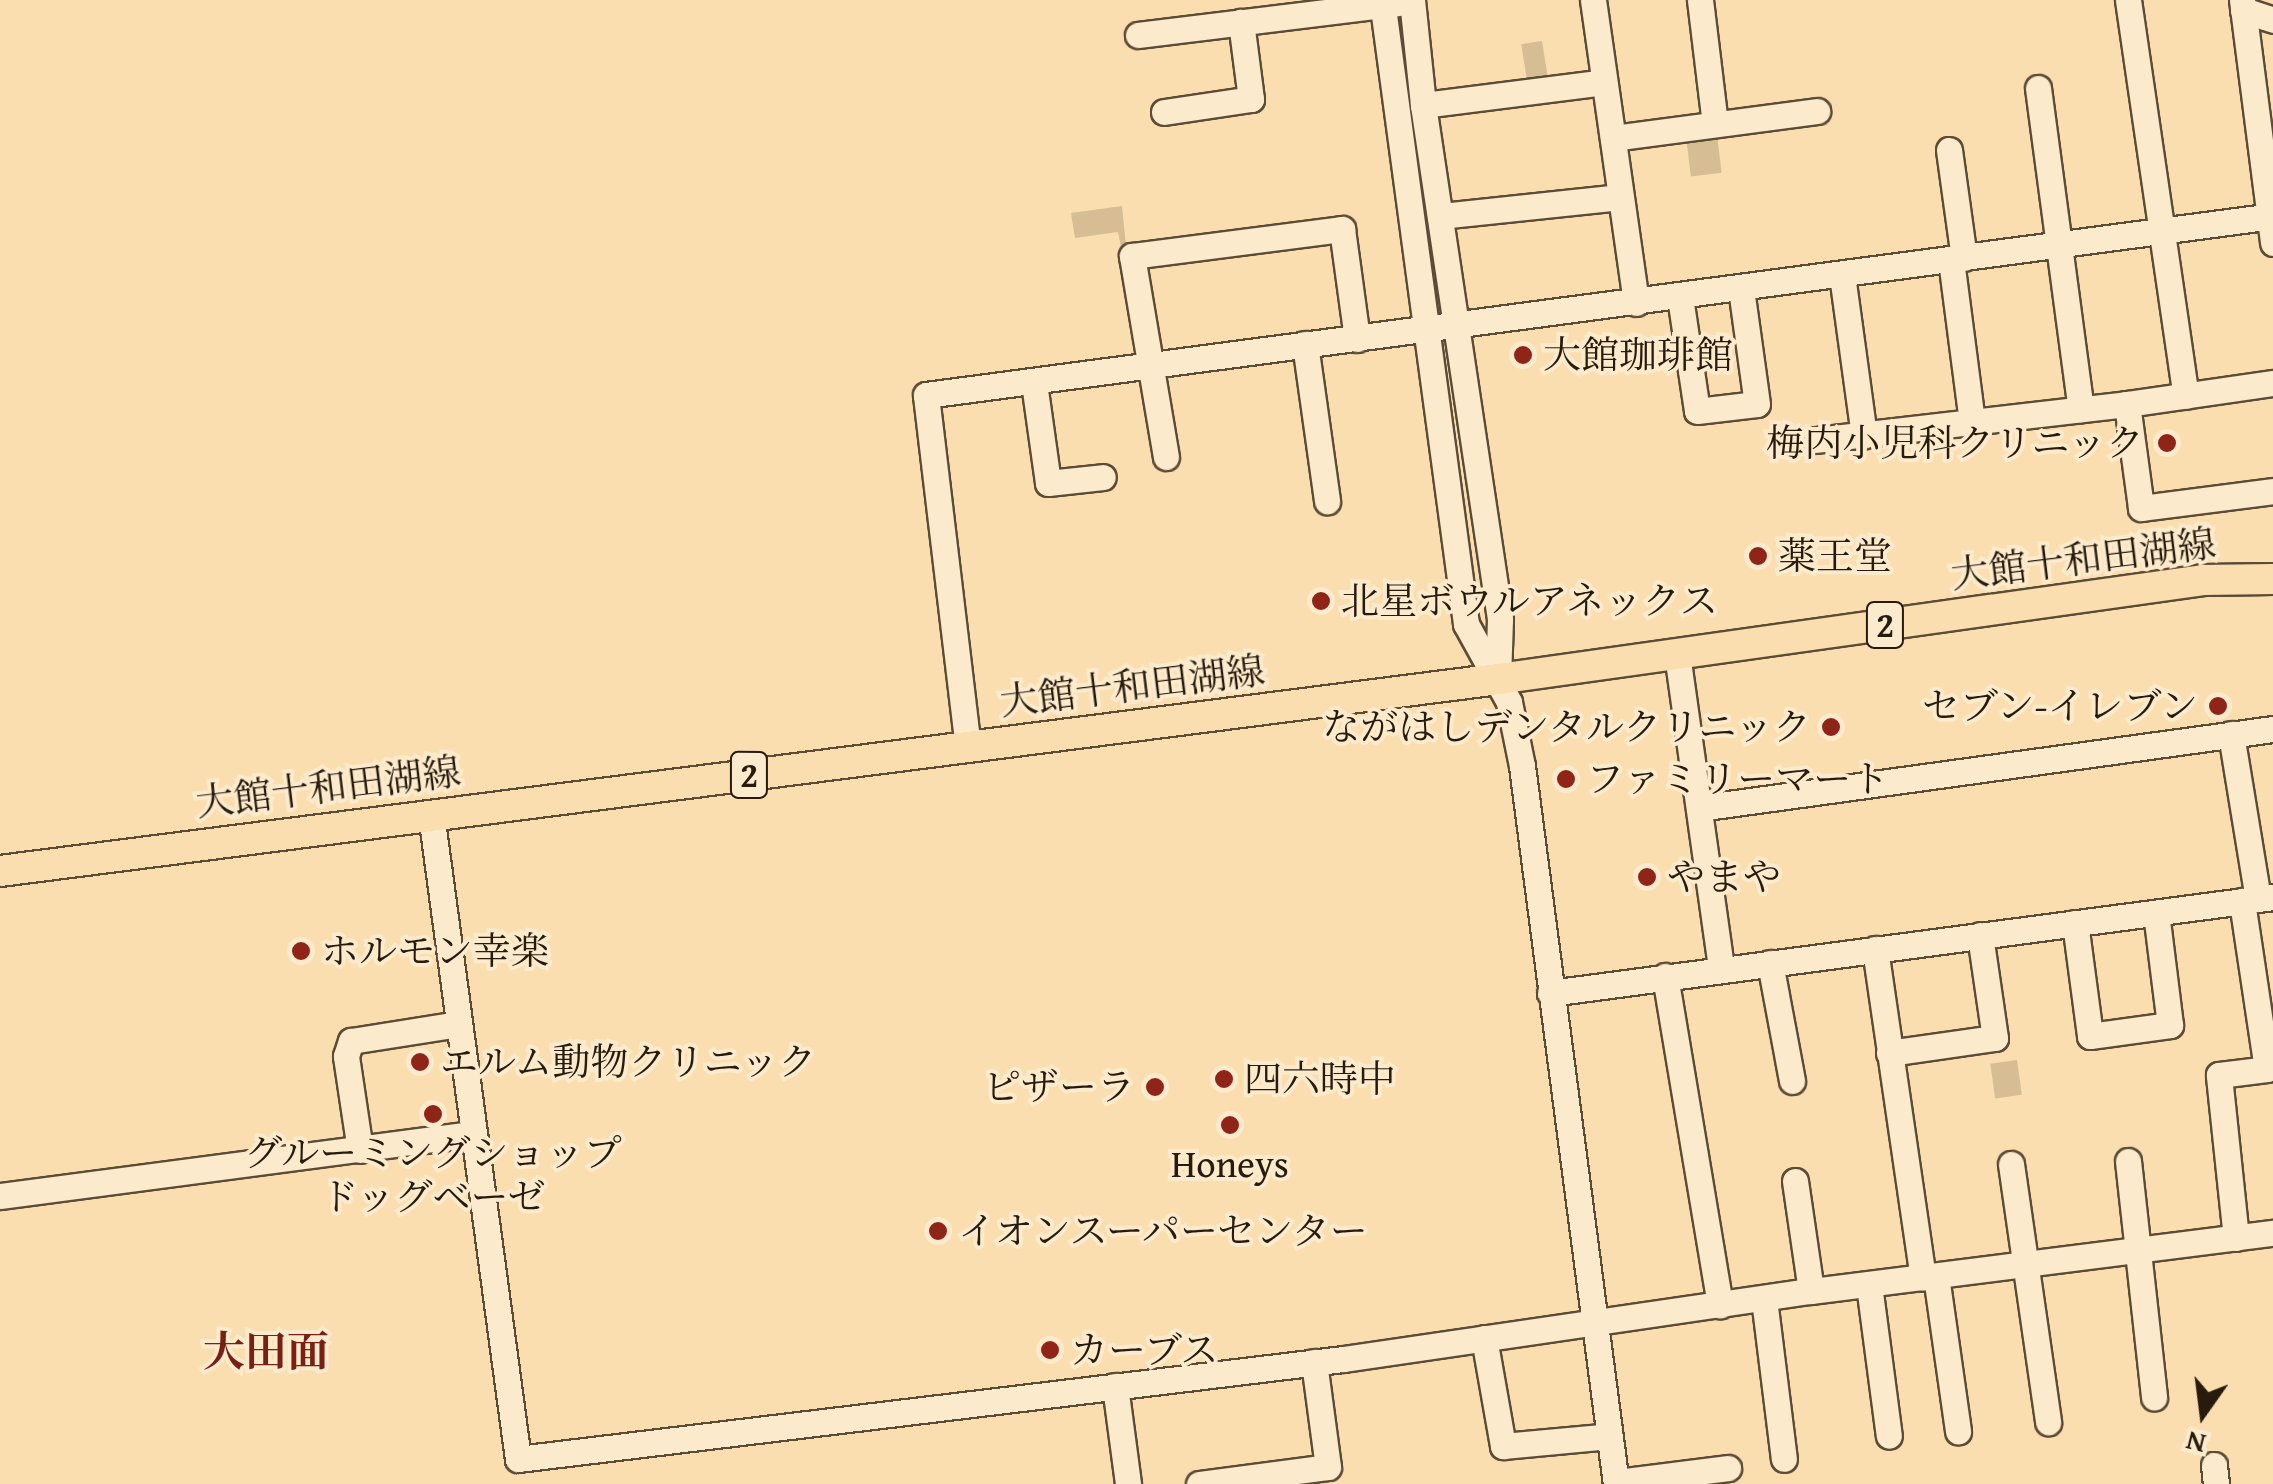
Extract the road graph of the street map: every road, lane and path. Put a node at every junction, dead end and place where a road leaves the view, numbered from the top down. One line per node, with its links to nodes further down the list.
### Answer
1 (1414, 0): 5 (street); 13 (street)
2 (1593, 0): 11 (street)
3 (1700, 0): 17 (street)
4 (2128, 0): 23 (street)
5 (1383, 3): 7 (street); 32 (street)
6 (2242, 5): 8 (street); 16 (street)
7 (1277, 8): 9 (street)
8 (2273, 20)
9 (1241, 22): 10 (street); 15 (street)
10 (1138, 35)
11 (1604, 82): 13 (street); 18 (street)
12 (2038, 88): 25 (street)
13 (1423, 105): 21 (street)
14 (1818, 111): 17 (street)
15 (1164, 112)
16 (2265, 122): 22 (street)
17 (1715, 124): 18 (street)
18 (1613, 138): 20 (street)
19 (1949, 150): 26 (street)
20 (1620, 197): 21 (street); 30 (street)
21 (1440, 216): 31 (street)
22 (2271, 216): 23 (street); 24 (street)
23 (2161, 232): 25 (street); 38 (street)
24 (2273, 243)
25 (2059, 245): 26 (street); 40 (street)
26 (1958, 259): 27 (street); 41 (street)
27 (1842, 275): 28 (street); 42 (street)
28 (1741, 289): 29 (street); 29 (street)
29 (1680, 297): 30 (street)
30 (1636, 303): 31 (street)
31 (1458, 328): 32 (street); 50 (street)
32 (1426, 332): 33 (street); 50 (street)
33 (1357, 339): 34 (street); 35 (street)
34 (1305, 344): 35 (street); 47 (street)
35 (1152, 365): 36 (street); 44 (street)
36 (1034, 383): 45 (street); 53 (street)
37 (2273, 384): 38 (street)
38 (2186, 396): 39 (street)
39 (2127, 404): 40 (street); 46 (street)
40 (2082, 409): 41 (street)
41 (1972, 422): 42 (street)
42 (1864, 435): 43 (street)
43 (1816, 440)
44 (1166, 457)
45 (1103, 478)
46 (2273, 491)
47 (1327, 501)
48 (2273, 578): 49 (main road, 大館十和田湖線 / 2)
49 (1677, 654): 50 (main road, 大館十和田湖線 / 2); 54 (street)
50 (1498, 679): 53 (main road, 大館十和田湖線 / 2); 65 (street)
51 (2273, 728): 52 (street)
52 (2231, 734): 54 (street); 57 (street)
53 (968, 748): 55 (main road, 大館十和田湖線 / 2)
54 (1699, 808): 63 (street)
55 (431, 814): 56 (main road, 大館十和田湖線 / 2); 66 (street)
56 (0, 871)
57 (2258, 899): 58 (street); 76 (street)
58 (2156, 914): 59 (street); 59 (street)
59 (2074, 923): 60 (street)
60 (1980, 936): 61 (street); 67 (street)
61 (1875, 950): 62 (street); 67 (street)
62 (1770, 963): 63 (street); 68 (street)
63 (1721, 969): 64 (street)
64 (1665, 976): 65 (street); 83 (street)
65 (1550, 993): 84 (street)
66 (458, 1024): 69 (street); 70 (street)
67 (1889, 1053): 79 (street)
68 (1792, 1081)
69 (473, 1134): 70 (street); 87 (street)
70 (360, 1150): 74 (street)
71 (2128, 1161): 77 (street)
72 (2011, 1164): 78 (street)
73 (1795, 1180): 81 (street)
74 (0, 1196)
75 (2273, 1233): 76 (street)
76 (2236, 1238): 77 (street)
77 (2136, 1251): 78 (street); 88 (street)
78 (2023, 1268): 79 (street); 89 (street)
79 (1929, 1277): 80 (street); 90 (street)
80 (1869, 1285): 81 (street); 92 (street)
81 (1811, 1291): 82 (street)
82 (1764, 1298): 83 (street); 93 (street)
83 (1720, 1305): 84 (street)
84 (1596, 1322): 85 (street); 91 (street)
85 (1484, 1338): 86 (street); 91 (street)
86 (1314, 1362): 87 (street); 97 (street)
87 (1115, 1386): 96 (street)
88 (2154, 1398)
89 (2048, 1422)
90 (1958, 1431)
91 (1610, 1436): 95 (street)
92 (1888, 1436)
93 (1784, 1458)
94 (1728, 1468): 95 (street)
95 (1616, 1483)
96 (1128, 1484)
97 (1199, 1484)

